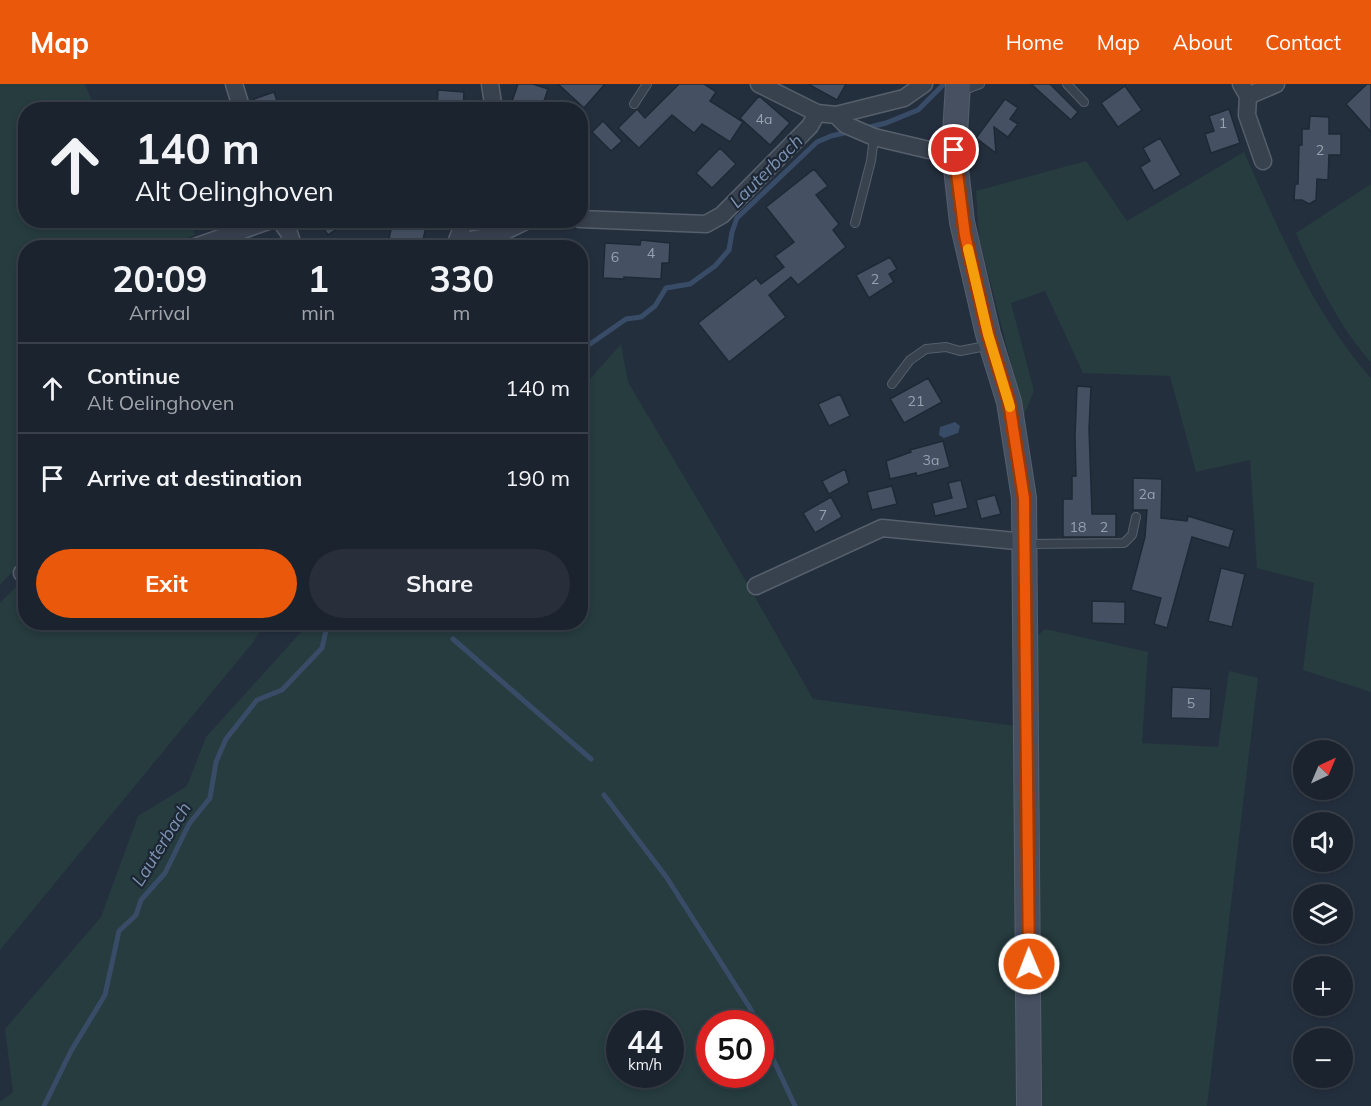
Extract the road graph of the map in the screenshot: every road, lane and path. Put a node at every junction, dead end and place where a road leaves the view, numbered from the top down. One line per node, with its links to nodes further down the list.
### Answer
1 (234, 84): 11 (street)
2 (490, 84): 12 (street)
3 (647, 84): 14 (lane)
4 (759, 84): 15 (street)
5 (924, 84): 16 (street)
6 (980, 84): 9 (lane)
7 (1067, 84): 13 (lane)
8 (1276, 84): 10 (street)
9 (957, 88): 18 (main road)
10 (1244, 90): 19 (street)
11 (240, 102)
12 (493, 102)
13 (1084, 102)
14 (633, 104)
15 (817, 113): 16 (street); 20 (street)
16 (841, 120): 17 (street)
17 (874, 137): 18 (street); 21 (lane)
18 (954, 150): 26 (main road)
19 (1263, 161)
20 (588, 219)
21 (855, 223)
22 (248, 228): 24 (street)
23 (512, 228): 25 (street)
24 (215, 240)
25 (478, 240)
26 (991, 345): 27 (lane); 29 (main road)
27 (892, 384)
28 (1136, 517): 29 (lane)
29 (1025, 543): 30 (street); 31 (main road)
30 (756, 586)
31 (1029, 1106)

